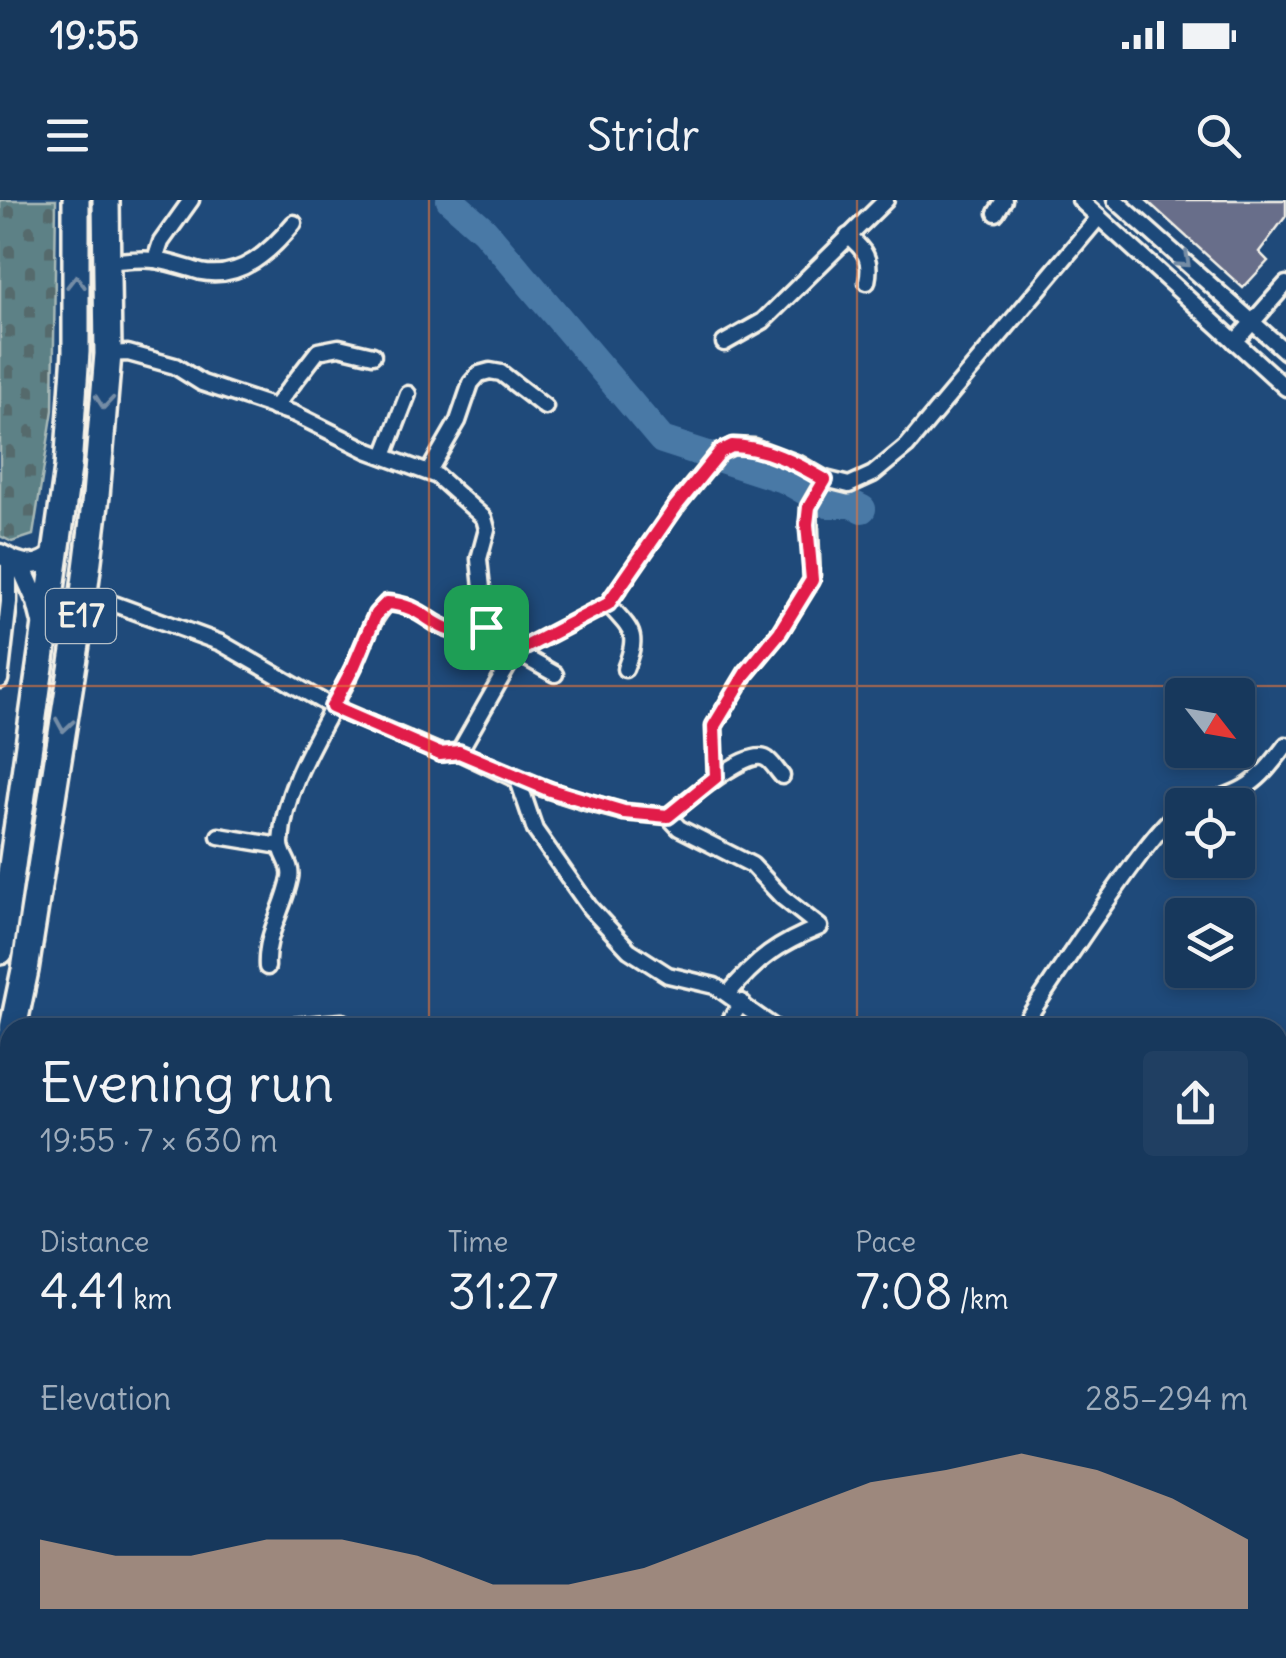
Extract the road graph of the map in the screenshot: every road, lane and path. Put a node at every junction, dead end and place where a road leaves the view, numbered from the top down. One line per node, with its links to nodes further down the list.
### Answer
1 (76, 200): 27 (highway, E17, one-way to 1)
2 (106, 200): 11 (highway, E17)
3 (190, 200): 10 (street)
4 (886, 200): 9 (street)
5 (1080, 200): 7 (street)
6 (1115, 200): 14 (street, one-way to 14)
7 (1099, 217): 15 (street); 26 (street)
8 (294, 223): 10 (street)
9 (848, 236): 12 (street); 16 (street)
10 (155, 260): 11 (street)
11 (107, 262): 18 (highway, E17)
12 (867, 282)
13 (1286, 284): 14 (street)
14 (1252, 322): 15 (street); 17 (street)
15 (1236, 342): 20 (street)
16 (724, 343)
17 (1286, 352)
18 (108, 354): 23 (street); 29 (highway, E17, one-way to 29)
19 (373, 355): 23 (street)
20 (1286, 388)
21 (408, 394): 24 (street)
22 (545, 407): 25 (street)
23 (274, 408): 24 (street)
24 (384, 456): 25 (street)
25 (429, 472): 31 (street)
26 (823, 483): 30 (street); 41 (street)
27 (56, 553): 28 (street); 32 (highway, E17)
28 (10, 559): 32 (street); 36 (street)
29 (84, 593): 37 (street); 52 (highway, E17, one-way to 52)
30 (608, 604): 33 (street); 34 (street)
31 (486, 627): 33 (street); 37 (street)
32 (45, 632): 48 (highway, E17)
33 (516, 652): 35 (street); 39 (street)
34 (625, 669)
35 (555, 674)
36 (0, 680)
37 (332, 707): 39 (street); 47 (street)
38 (1286, 745): 43 (street)
39 (459, 752): 42 (street)
40 (782, 776): 41 (street)
41 (716, 777): 44 (street)
42 (518, 780): 44 (street); 50 (street)
43 (1248, 788)
44 (668, 816): 50 (street)
45 (1165, 823): 55 (street)
46 (219, 836): 47 (street)
47 (280, 846): 49 (street)
48 (0, 951)
49 (266, 967)
50 (728, 994): 51 (street)
51 (742, 1002): 53 (street); 54 (street)
52 (14, 1018)
53 (732, 1018)
54 (762, 1018)
55 (1028, 1018)

